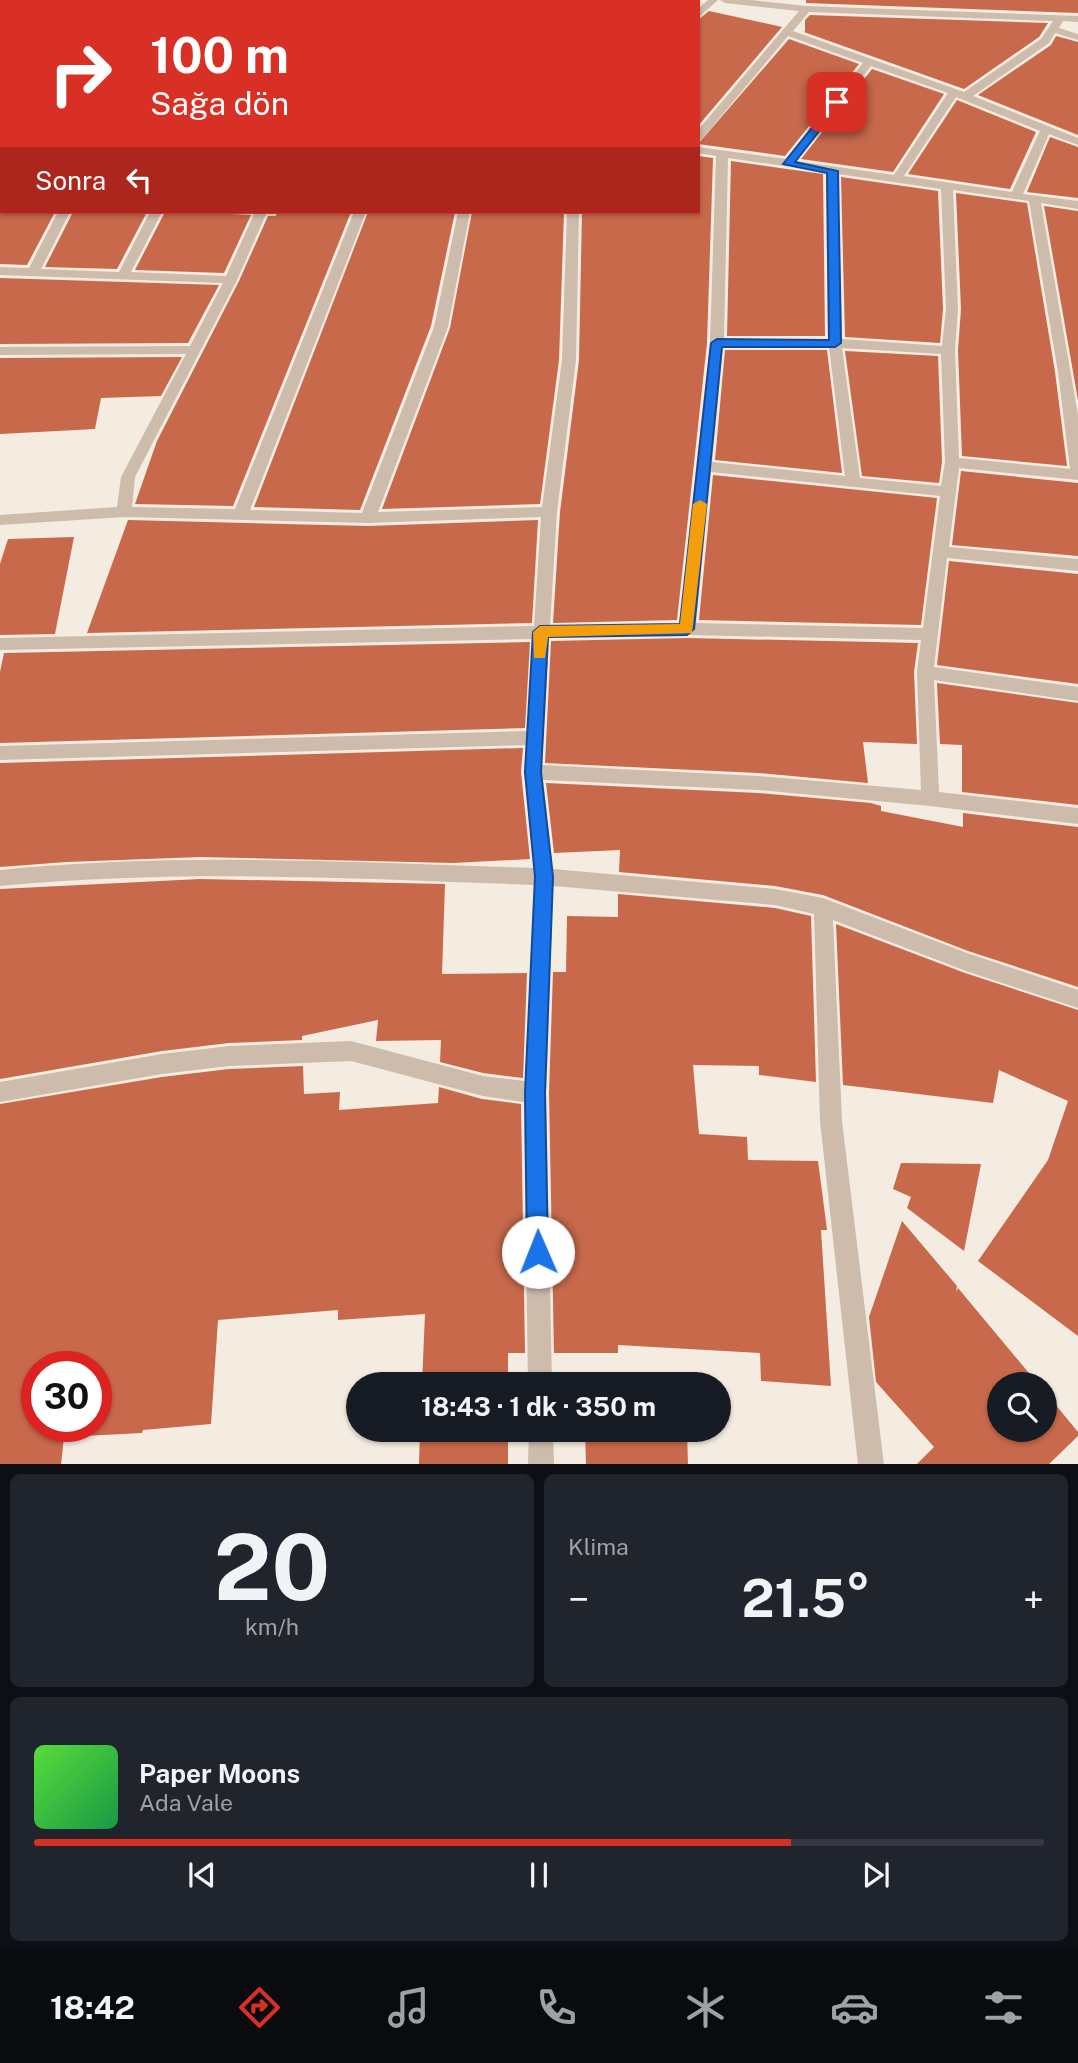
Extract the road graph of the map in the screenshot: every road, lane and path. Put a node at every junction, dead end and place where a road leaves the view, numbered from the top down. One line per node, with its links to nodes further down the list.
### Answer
1 (713, 0): 6 (street)
2 (725, 0): 3 (street)
3 (782, 3): 5 (street)
4 (879, 5): 5 (street); 8 (street)
5 (806, 9): 10 (street)
6 (700, 13)
7 (1074, 15): 8 (street)
8 (1060, 18): 9 (street)
9 (1053, 29): 11 (street); 14 (street)
10 (786, 32): 12 (street); 16 (street)
11 (1078, 37)
12 (870, 61): 13 (street); 20 (street)
13 (954, 92): 14 (street); 22 (street)
14 (965, 97): 15 (street)
15 (1046, 129): 17 (street); 24 (street)
16 (700, 134)
17 (1078, 141)
18 (700, 150): 19 (street)
19 (722, 153): 20 (street); 37 (street)
20 (788, 164): 21 (street)
21 (832, 171): 22 (street); 38 (street)
22 (896, 180): 23 (street)
23 (947, 187): 24 (street); 39 (street)
24 (1016, 197): 25 (street)
25 (1034, 200): 26 (street); 42 (street)
26 (1078, 205)
27 (63, 214): 34 (street)
28 (155, 214): 35 (street)
29 (260, 214): 36 (street)
30 (359, 214): 50 (street)
31 (464, 214): 51 (street)
32 (573, 214): 49 (street)
33 (0, 271): 34 (street)
34 (34, 271): 35 (street)
35 (123, 276): 36 (street)
36 (231, 280): 40 (street)
37 (717, 343): 38 (street); 44 (street)
38 (835, 343): 39 (street); 46 (street)
39 (948, 349): 43 (street)
40 (194, 350): 41 (street); 48 (street)
41 (0, 351)
42 (1071, 372): 45 (street)
43 (952, 462): 45 (street); 47 (street)
44 (704, 467): 46 (street); 55 (street)
45 (1077, 475)
46 (853, 482): 47 (street)
47 (949, 492): 53 (street)
48 (124, 512): 50 (street); 52 (street)
49 (549, 512): 51 (street); 56 (street)
50 (240, 516): 51 (street)
51 (368, 518)
52 (0, 520)
53 (942, 552): 54 (street); 57 (street)
54 (1078, 565)
55 (687, 629): 56 (street); 57 (street)
56 (540, 632): 58 (street); 61 (street)
57 (930, 634): 59 (street)
58 (0, 644)
59 (925, 672): 60 (street); 64 (street)
60 (1078, 694)
61 (535, 738): 62 (street); 63 (street)
62 (0, 753)
63 (533, 772): 64 (street); 66 (street)
64 (930, 797): 65 (street)
65 (1078, 816)
66 (544, 877): 67 (street); 68 (street); 71 (street)
67 (0, 878)
68 (823, 906): 69 (street); 75 (street)
69 (1078, 999)
70 (0, 1092): 71 (street)
71 (535, 1093): 72 (street)
72 (540, 1372)
73 (541, 1442): 74 (street)
74 (541, 1464)
75 (871, 1464)

